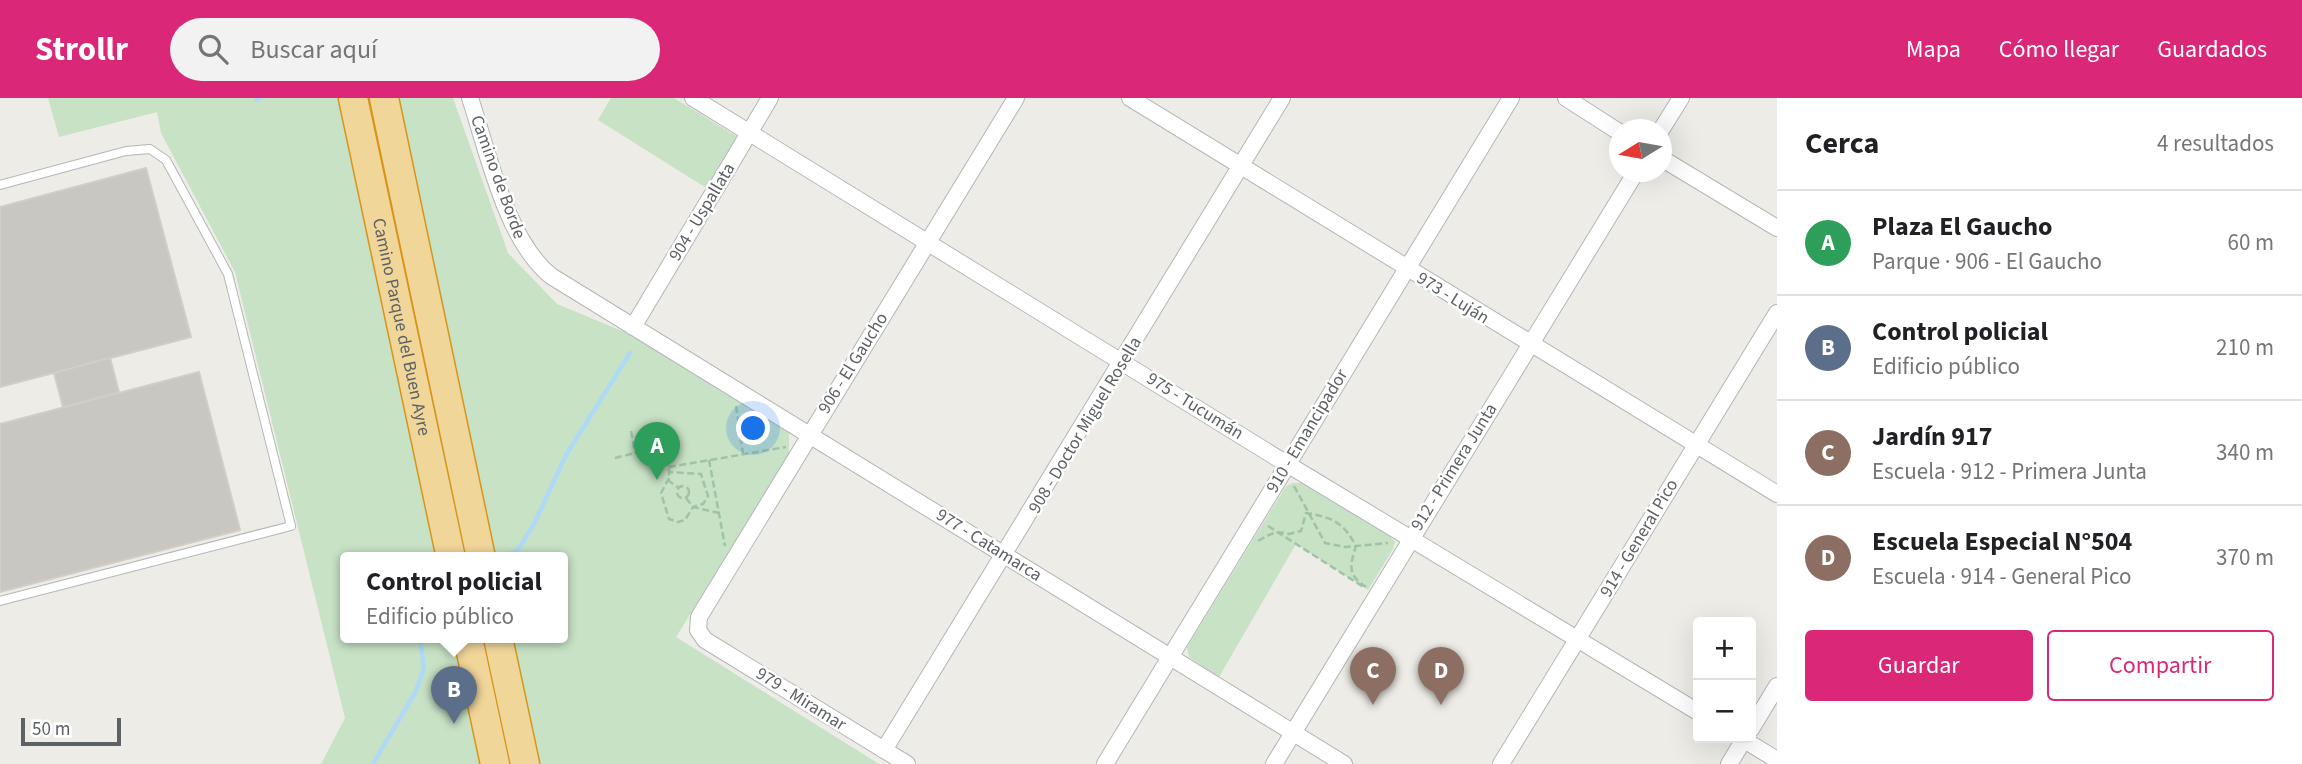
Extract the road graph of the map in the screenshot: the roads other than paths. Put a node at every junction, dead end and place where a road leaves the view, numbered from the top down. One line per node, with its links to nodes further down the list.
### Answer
1 (353, 98): 31 (highway, Camino Parque del Buen Ayre)
2 (384, 98): 32 (highway, Camino Parque del Buen Ayre)
3 (470, 98): 23 (street, Camino de Borde)
4 (693, 98): 14 (street, 975 - Tucumán)
5 (770, 98): 14 (street, 904 - Uspallata)
6 (1016, 98): 20 (street, 906 - El Gaucho)
7 (1130, 98): 15 (street, 973 - Luján)
8 (1282, 98): 15 (street, 908 - Doctor Miguel Rosella)
9 (1511, 98): 21 (street, 910 - Emancipador)
10 (1566, 98): 13 (street)
11 (1681, 98): 12 (street)
12 (1668, 119)
13 (1609, 126)
14 (750, 132): 20 (street, 975 - Tucumán); 23 (street, 904 - Uspallata)
15 (1241, 165): 21 (street, 973 - Luján); 25 (street, 908 - Doctor Miguel Rosella)
16 (1672, 165): 19 (street)
17 (1630, 182): 24 (street, 912 - Primera Junta)
18 (0, 186): 34 (lane)
19 (1777, 228)
20 (927, 242): 25 (street, 975 - Tucumán); 26 (street, 906 - El Gaucho)
21 (1406, 269): 24 (street, 973 - Luján); 28 (street, 910 - Emancipador)
22 (1777, 313): 27 (street, 914 - General Pico)
23 (633, 327): 26 (street, 977 - Catamarca)
24 (1528, 345): 27 (street, 973 - Luján); 30 (street, 912 - Primera Junta)
25 (1125, 361): 28 (street, 975 - Tucumán); 33 (street, 908 - Doctor Miguel Rosella)
26 (810, 434): 33 (street, 977 - Catamarca); 35 (street, 906 - El Gaucho)
27 (1695, 444): 29 (street, 973 - Luján); 36 (street, 914 - General Pico)
28 (1287, 464): 30 (street, 975 - Tucumán); 39 (street, 910 - Emancipador)
29 (1777, 494)
30 (1402, 540): 36 (street, 975 - Tucumán); 43 (street, 912 - Primera Junta)
31 (450, 552)
32 (480, 552)
33 (1005, 556): 39 (street, 977 - Catamarca); 46 (street, 908 - Doctor Miguel Rosella)
34 (0, 601)
35 (698, 630): 46 (street, 979 - Miramar)
36 (1579, 638): 41 (street, 975 - Tucumán); 54 (street, 914 - General Pico)
37 (469, 643): 48 (highway)
38 (499, 643): 49 (highway)
39 (1171, 656): 43 (street, 977 - Catamarca); 51 (street, 910 - Emancipador)
40 (1777, 686): 42 (street)
41 (1693, 709)
42 (1756, 719)
43 (1293, 732): 52 (street, 912 - Primera Junta); 53 (street, 977 - Catamarca)
44 (1741, 743): 55 (street)
45 (1754, 743): 47 (street)
46 (884, 750): 50 (street, 979 - Miramar)
47 (1777, 760)
48 (495, 764)
49 (525, 764)
50 (907, 764)
51 (1105, 764)
52 (1274, 764)
53 (1345, 764)
54 (1501, 764)
55 (1729, 764)

